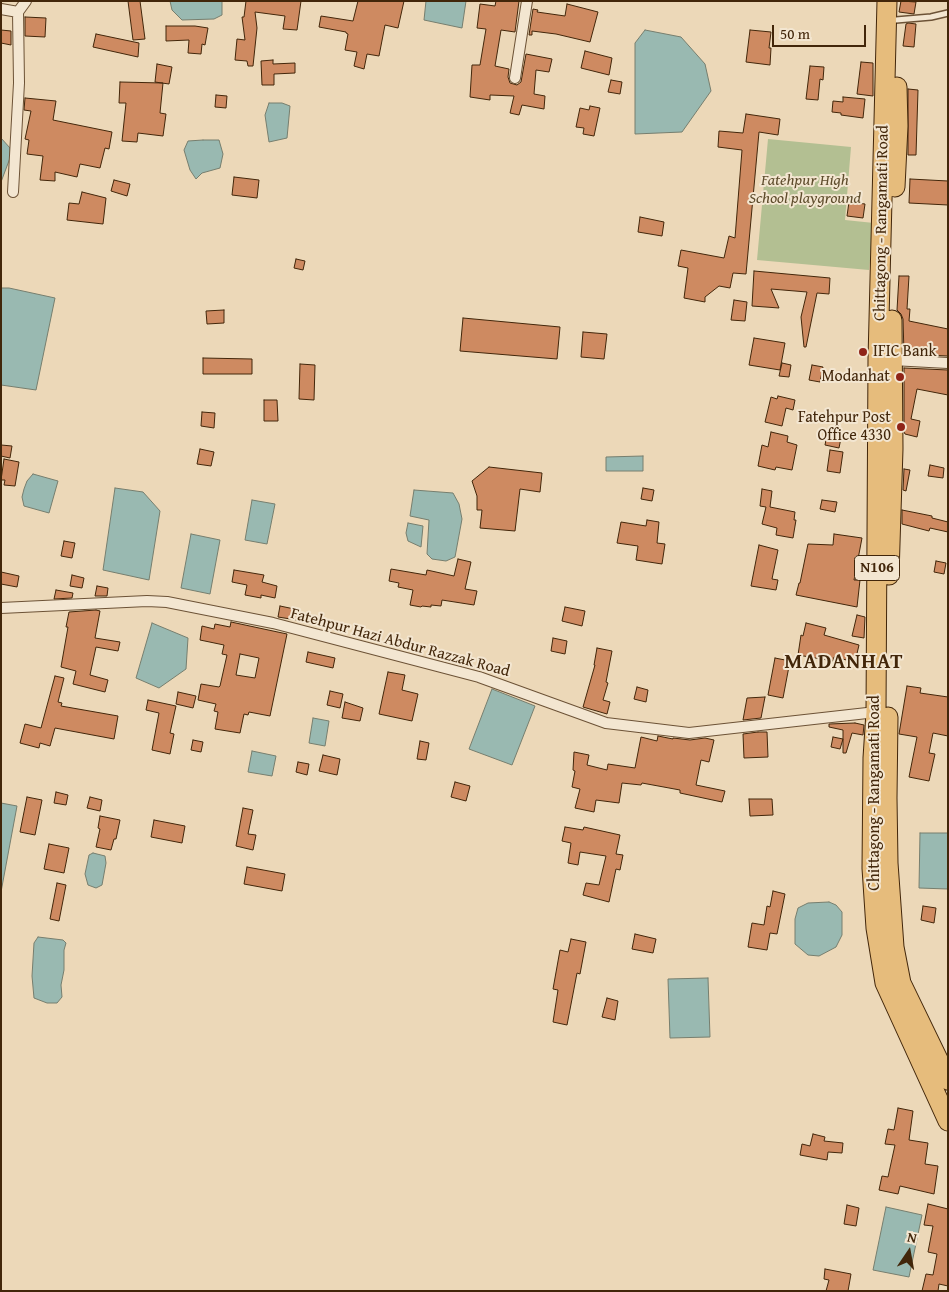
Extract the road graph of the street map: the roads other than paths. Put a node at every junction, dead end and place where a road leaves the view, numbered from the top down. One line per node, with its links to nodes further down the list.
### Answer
1 (26, 1): 6 (street)
2 (527, 1): 8 (street)
3 (887, 1): 13 (highway, Chittagong - Rangamati Road / N106)
4 (1, 9): 6 (street)
5 (896, 10): 7 (lane); 10 (highway, Chittagong - Rangamati Road / N106)
6 (18, 12): 9 (street)
7 (948, 13)
8 (515, 78)
9 (13, 192)
10 (892, 360): 11 (street); 14 (highway, Chittagong - Rangamati Road / N106)
11 (948, 363)
12 (1, 608): 13 (street, Fatehpur Hazi Abdur Razzak Road)
13 (876, 712): 15 (highway, Chittagong - Rangamati Road / N106)
14 (948, 1080)
15 (948, 1121)

